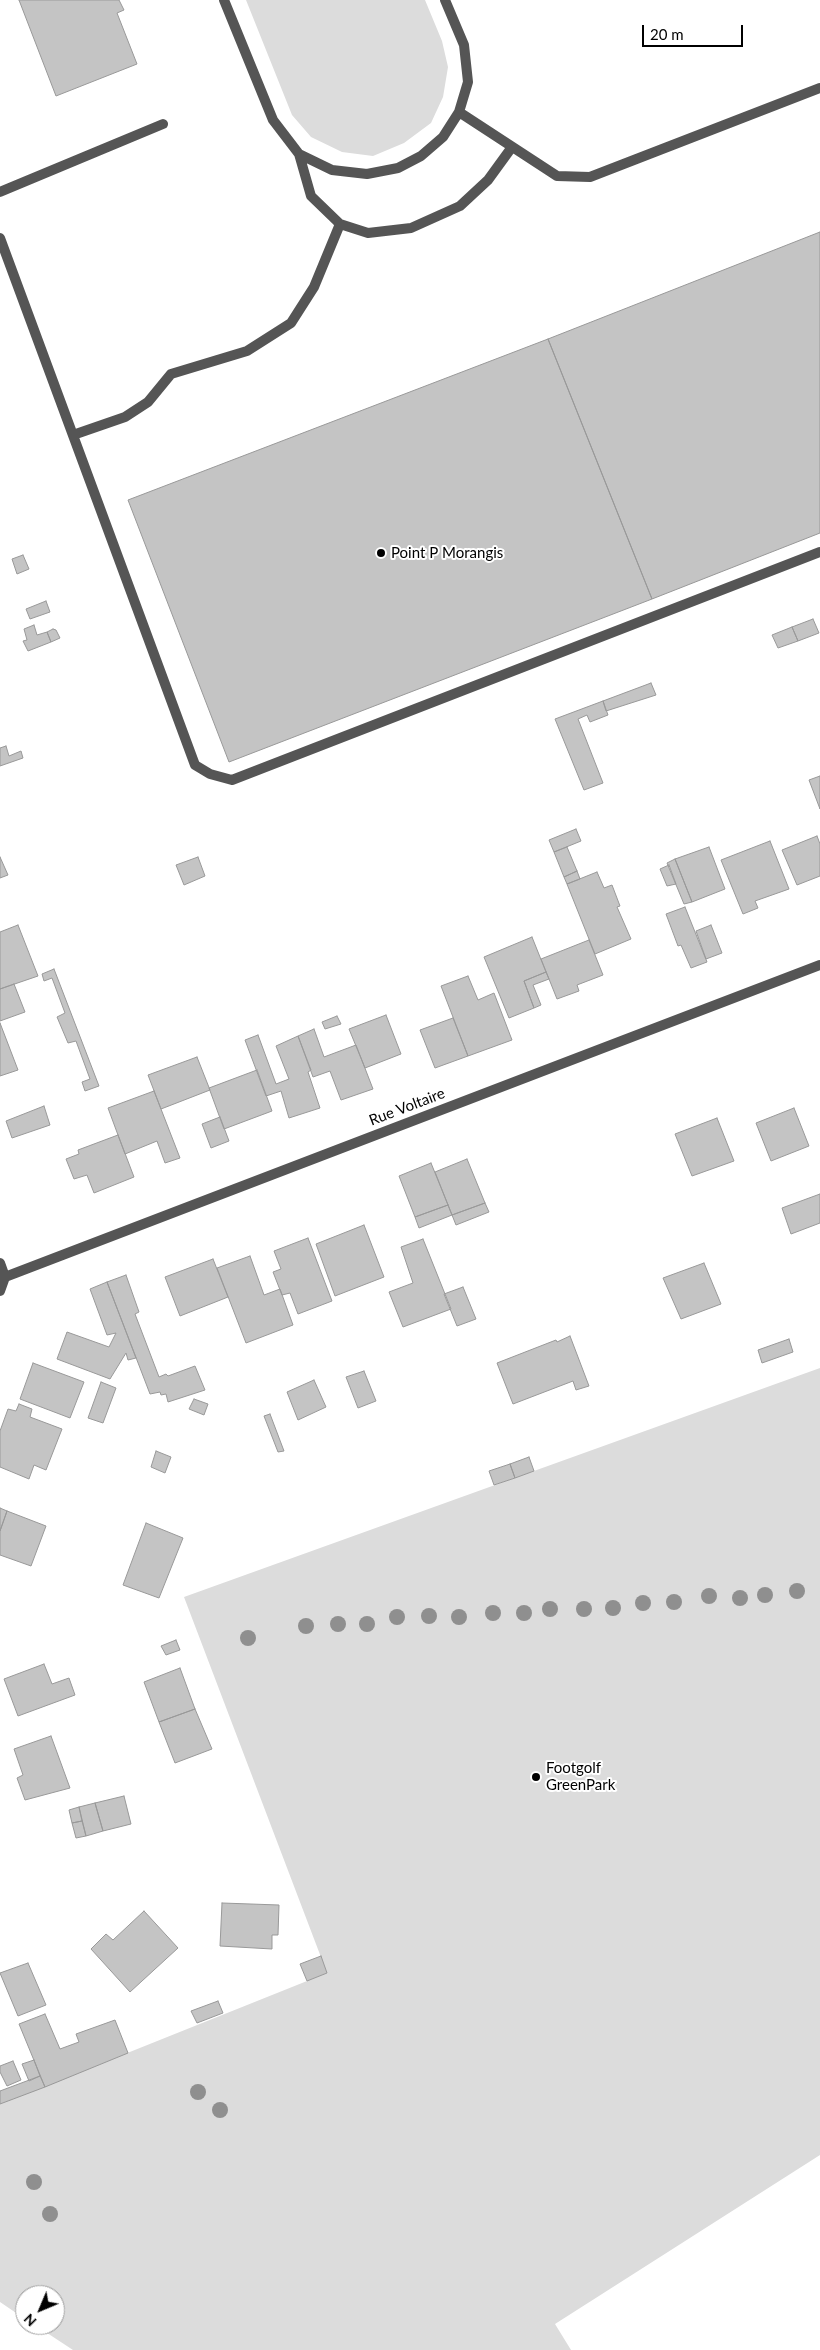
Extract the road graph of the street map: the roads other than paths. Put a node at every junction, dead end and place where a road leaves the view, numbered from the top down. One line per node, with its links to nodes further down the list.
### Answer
1 (224, 0): 7 (street)
2 (445, 0): 4 (street)
3 (820, 88): 6 (street)
4 (459, 112): 6 (street); 7 (street)
5 (163, 124): 8 (street)
6 (512, 147): 9 (street)
7 (299, 154): 9 (street)
8 (0, 192)
9 (340, 224): 11 (street)
10 (0, 238): 11 (street)
11 (73, 435): 12 (street)
12 (820, 552)
13 (820, 965): 15 (street, Rue Voltaire)
14 (0, 1263): 15 (street)
15 (5, 1277): 16 (street)
16 (0, 1291)

